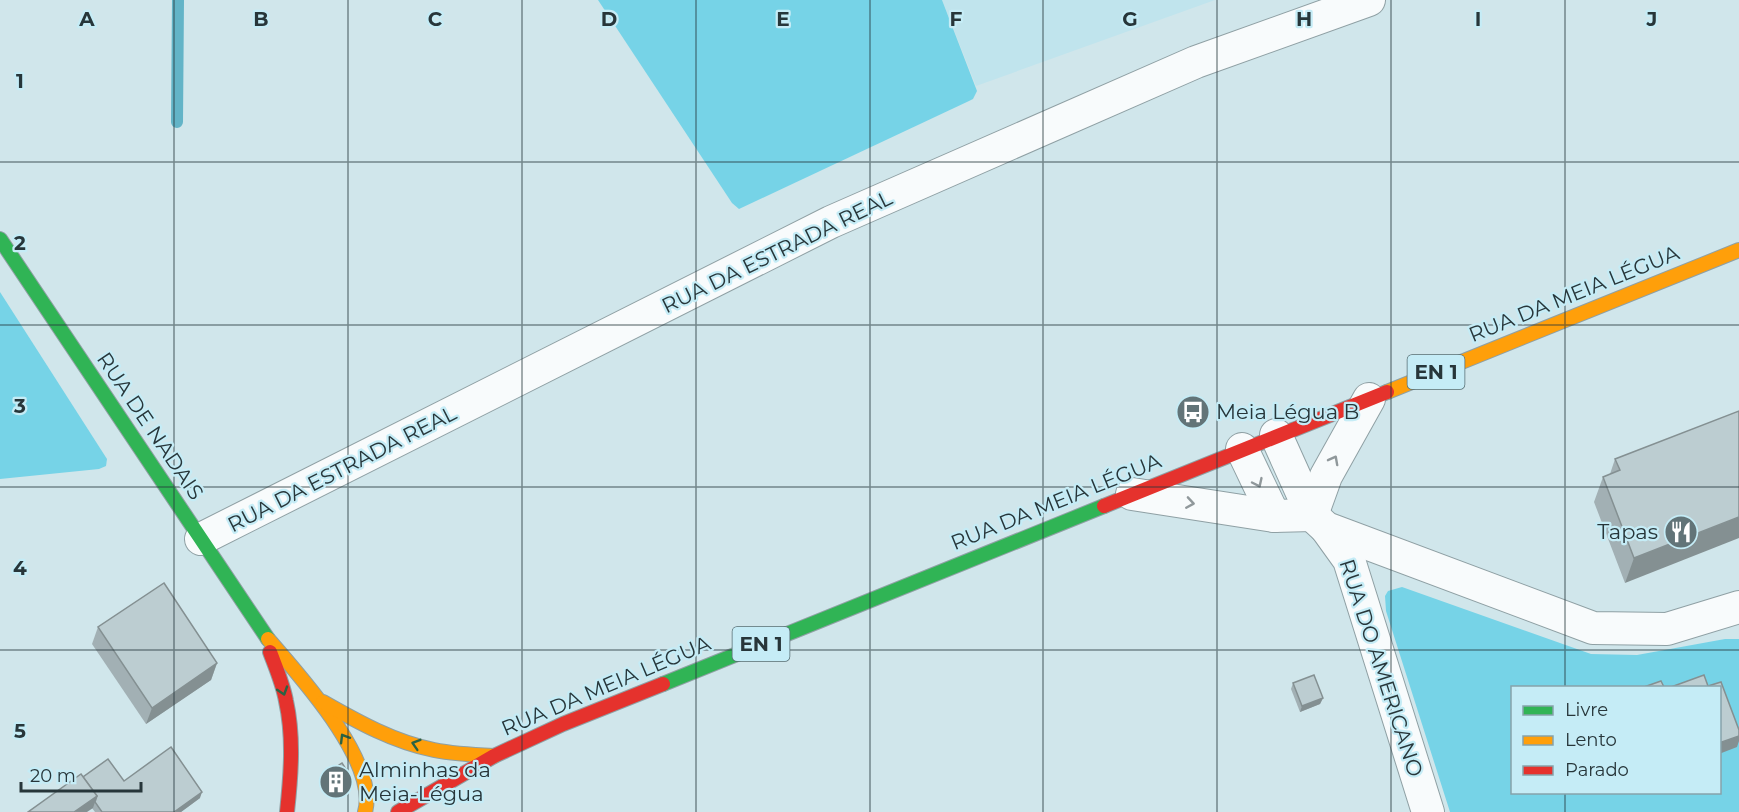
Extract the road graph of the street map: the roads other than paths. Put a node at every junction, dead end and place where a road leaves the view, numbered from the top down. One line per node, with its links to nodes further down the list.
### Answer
1 (1370, 0): 10 (street, RUA DA ESTRADA REAL)
2 (0, 239): 10 (main road, RUA DE NADAIS)
3 (1739, 250): 4 (main road, RUA DA MEIA LÉGUA / EN 1)
4 (1369, 399): 5 (main road, RUA DA MEIA LÉGUA / EN 1); 9 (street, one-way to 4)
5 (1276, 435): 6 (main road, RUA DA MEIA LÉGUA / EN 1); 9 (street, RUA DO AMERICANO)
6 (1242, 449): 7 (main road, RUA DA MEIA LÉGUA / EN 1); 8 (street, one-way to 8)
7 (1132, 494): 8 (street, one-way to 8); 15 (main road, RUA DA MEIA LÉGUA / EN 1)
8 (1274, 516): 9 (street)
9 (1319, 521): 11 (street); 20 (street, RUA DO AMERICANO)
10 (201, 539): 12 (main road, RUA DE NADAIS)
11 (1739, 607)
12 (265, 636): 13 (main road, RUA DE NADAIS); 14 (main road, RUA DE NADAIS, one-way to 14)
13 (321, 701): 15 (main road, RUA DE NADAIS, one-way to 13); 18 (main road, RUA DE NADAIS, one-way to 13)
14 (291, 733): 16 (main road, RUA DE NADAIS); 17 (main road, RUA DE NADAIS)
15 (494, 756): 19 (main road, RUA DA MEIA LÉGUA / EN 1)
16 (301, 794)
17 (286, 812)
18 (365, 812)
19 (398, 812)
20 (1428, 812)

